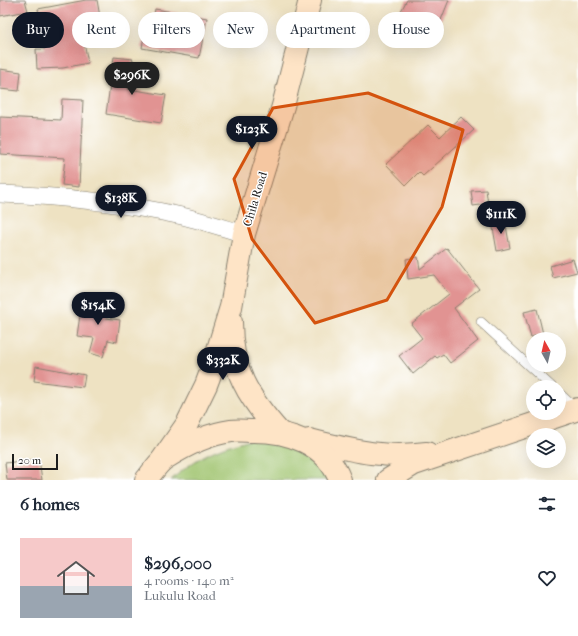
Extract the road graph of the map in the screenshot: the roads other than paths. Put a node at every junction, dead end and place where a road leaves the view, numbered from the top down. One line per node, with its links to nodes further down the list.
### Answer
1 (310, 0): 3 (street, Chila Road)
2 (0, 194): 3 (street)
3 (244, 234): 4 (street, Chila Road)
4 (231, 306): 9 (street, Chila Road); 12 (street, Chila Road)
5 (481, 322): 6 (lane)
6 (544, 380)
7 (566, 399): 8 (lane)
8 (577, 409): 11 (street)
9 (279, 432): 10 (street); 12 (street)
10 (302, 439): 11 (street); 14 (street)
11 (462, 448): 15 (street)
12 (162, 460): 13 (street, Chila Road)
13 (146, 480)
14 (340, 480)
15 (388, 480)

